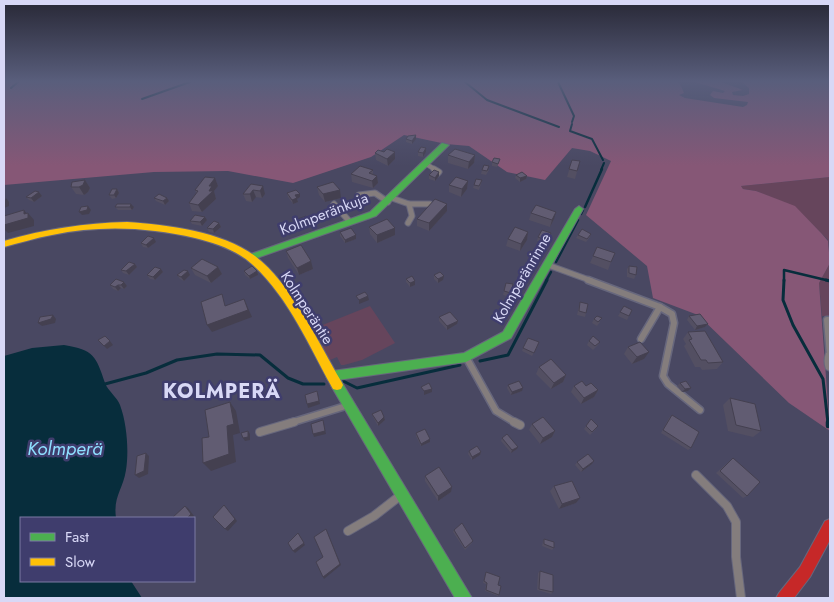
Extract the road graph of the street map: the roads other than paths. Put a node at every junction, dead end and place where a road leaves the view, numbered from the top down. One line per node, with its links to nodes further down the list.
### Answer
1 (445, 145): 2 (street, Kolmperänkuja)
2 (426, 164): 3 (lane); 5 (street, Kolmperänkuja)
3 (437, 174)
4 (360, 195): 5 (lane)
5 (390, 200): 7 (lane); 10 (street, Kolmperänkuja)
6 (334, 204): 10 (lane)
7 (409, 204): 8 (lane); 11 (lane)
8 (430, 204)
9 (579, 209): 14 (street, Kolmperänrinne)
10 (350, 222): 13 (street, Kolmperänkuja)
11 (408, 223)
12 (4, 244): 13 (street, Kolmperäntie)
13 (251, 257): 20 (street, Kolmperäntie)
14 (548, 265): 15 (lane); 18 (street, Kolmperänrinne)
15 (660, 308): 17 (lane); 22 (lane)
16 (830, 320): 19 (lane)
17 (641, 339)
18 (466, 356): 20 (street, Kolmperänrinne); 23 (lane)
19 (830, 361)
20 (332, 376): 21 (street, Kolmperäntie)
21 (348, 405): 24 (lane); 26 (street, Kolmperäntie)
22 (700, 410)
23 (520, 424)
24 (260, 432)
25 (696, 476): 30 (lane)
26 (402, 495): 28 (lane); 29 (street, Kolmperäntie)
27 (830, 526): 31 (street)
28 (348, 531)
29 (464, 598)
30 (741, 598)
31 (784, 598)

